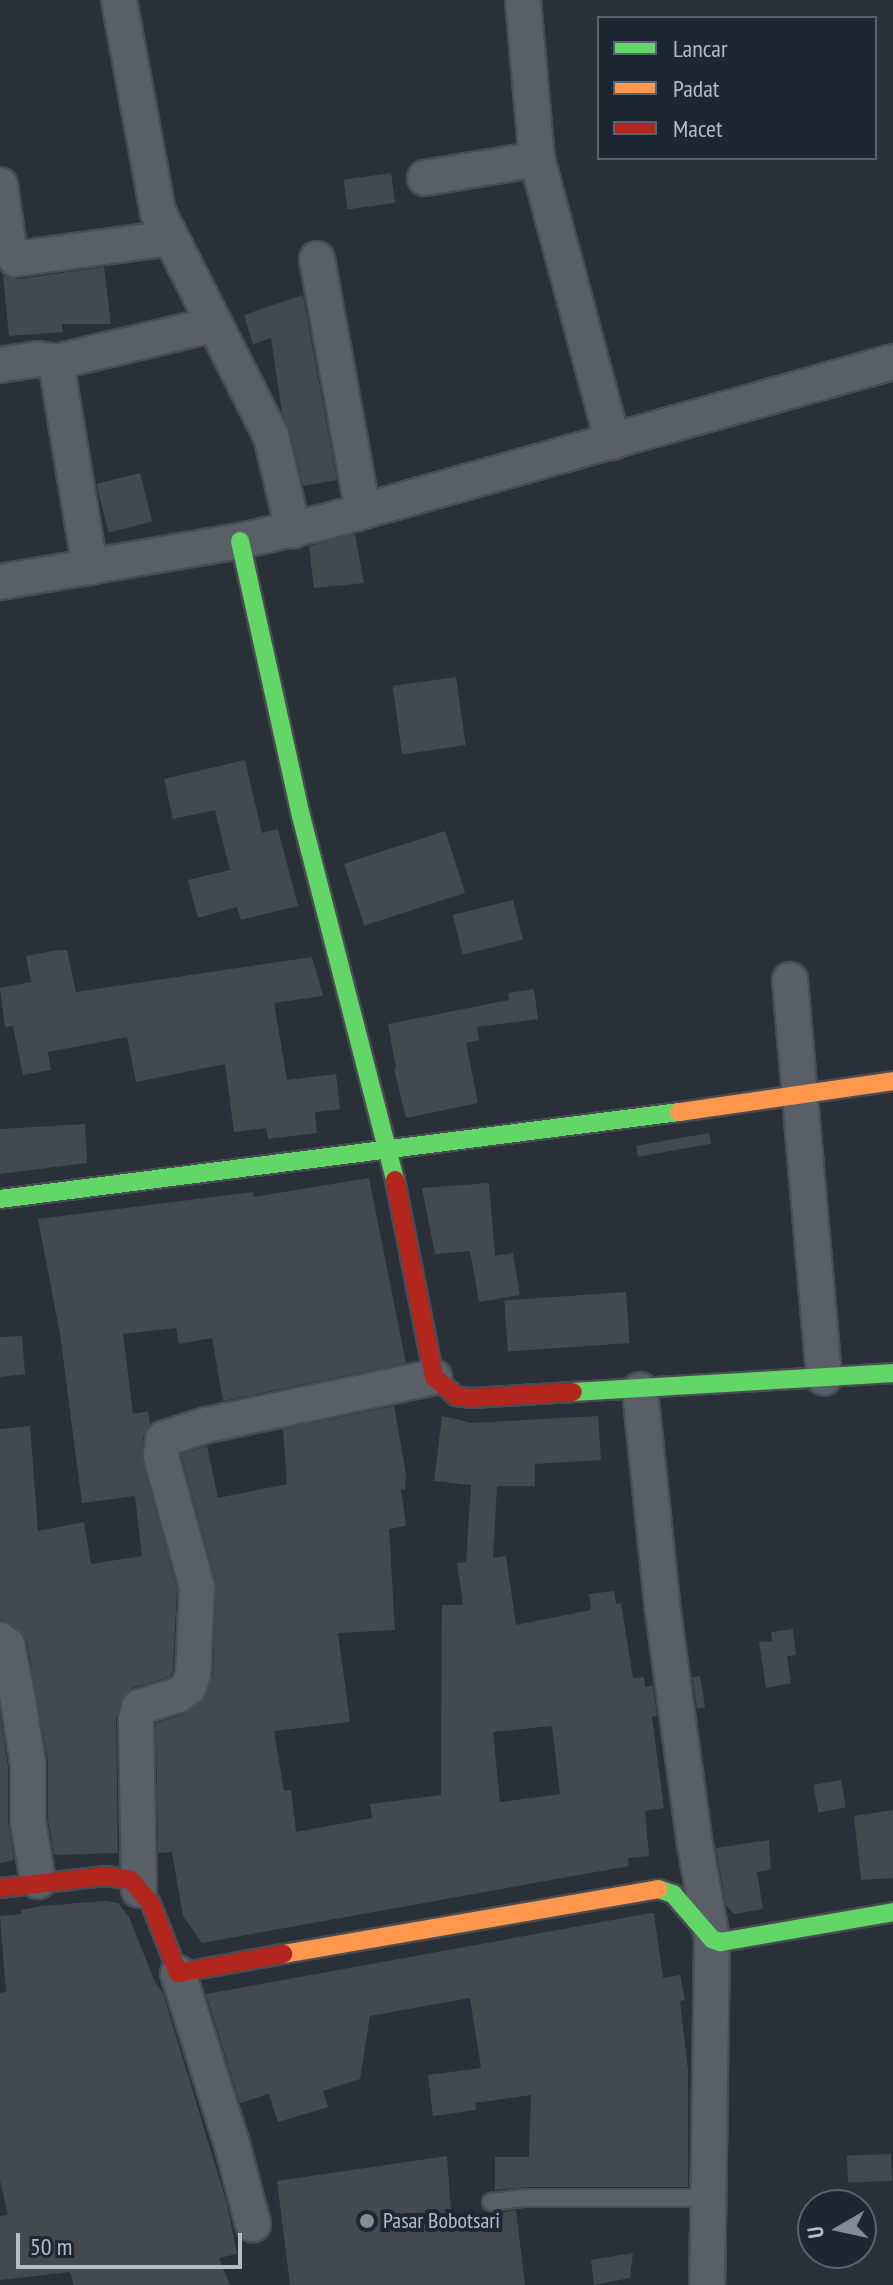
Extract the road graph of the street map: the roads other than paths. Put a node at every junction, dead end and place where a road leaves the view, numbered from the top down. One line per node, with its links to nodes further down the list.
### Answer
1 (119, 0): 6 (street)
2 (523, 0): 3 (street)
3 (537, 159): 4 (street); 12 (street)
4 (425, 178)
5 (0, 185): 6 (street)
6 (169, 238): 8 (street)
7 (317, 259): 13 (street)
8 (215, 324): 9 (street); 14 (street)
9 (56, 362): 11 (street); 16 (street)
10 (893, 362): 12 (street)
11 (0, 365)
12 (613, 442): 13 (street)
13 (363, 511): 14 (street)
14 (293, 530): 15 (street)
15 (240, 541): 16 (street); 21 (street)
16 (90, 567): 17 (street)
17 (0, 582)
18 (790, 980): 20 (street)
19 (893, 1081): 20 (street)
20 (800, 1096): 21 (street); 25 (street)
21 (389, 1150): 22 (street); 24 (street)
22 (0, 1199)
23 (893, 1373): 25 (street)
24 (434, 1377): 26 (street); 30 (street)
25 (824, 1378): 26 (street)
26 (640, 1390): 32 (street)
27 (0, 1640): 28 (street)
28 (38, 1881): 29 (street); 30 (street)
29 (0, 1888)
30 (139, 1890): 33 (street)
31 (893, 1912): 32 (street)
32 (712, 1939): 33 (street); 34 (street)
33 (178, 1973): 36 (street)
34 (711, 2198): 35 (lane); 37 (street)
35 (491, 2202)
36 (253, 2224)
37 (707, 2285)

